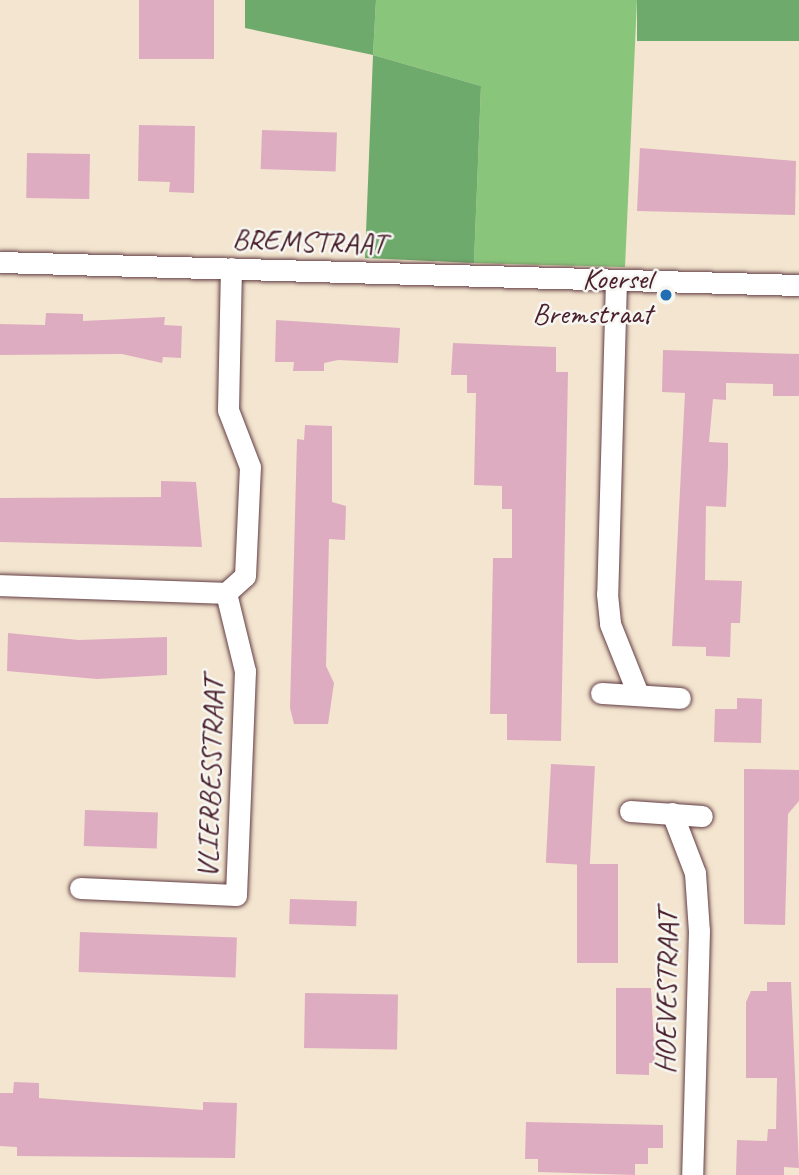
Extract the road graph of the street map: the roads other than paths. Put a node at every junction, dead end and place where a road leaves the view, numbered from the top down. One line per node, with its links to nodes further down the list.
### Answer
1 (0, 262): 2 (street, BREMSTRAAT)
2 (231, 268): 3 (street, BREMSTRAAT); 6 (street)
3 (616, 280): 4 (street, BREMSTRAAT); 8 (street)
4 (799, 285)
5 (0, 585): 6 (street)
6 (226, 593): 13 (street, VLIERBESSTRAAT)
7 (601, 694): 8 (street)
8 (638, 694): 9 (street)
9 (680, 698)
10 (630, 811): 11 (street)
11 (672, 813): 12 (street); 14 (street, HOEVESTRAAT)
12 (702, 816)
13 (80, 888)
14 (692, 1175)

